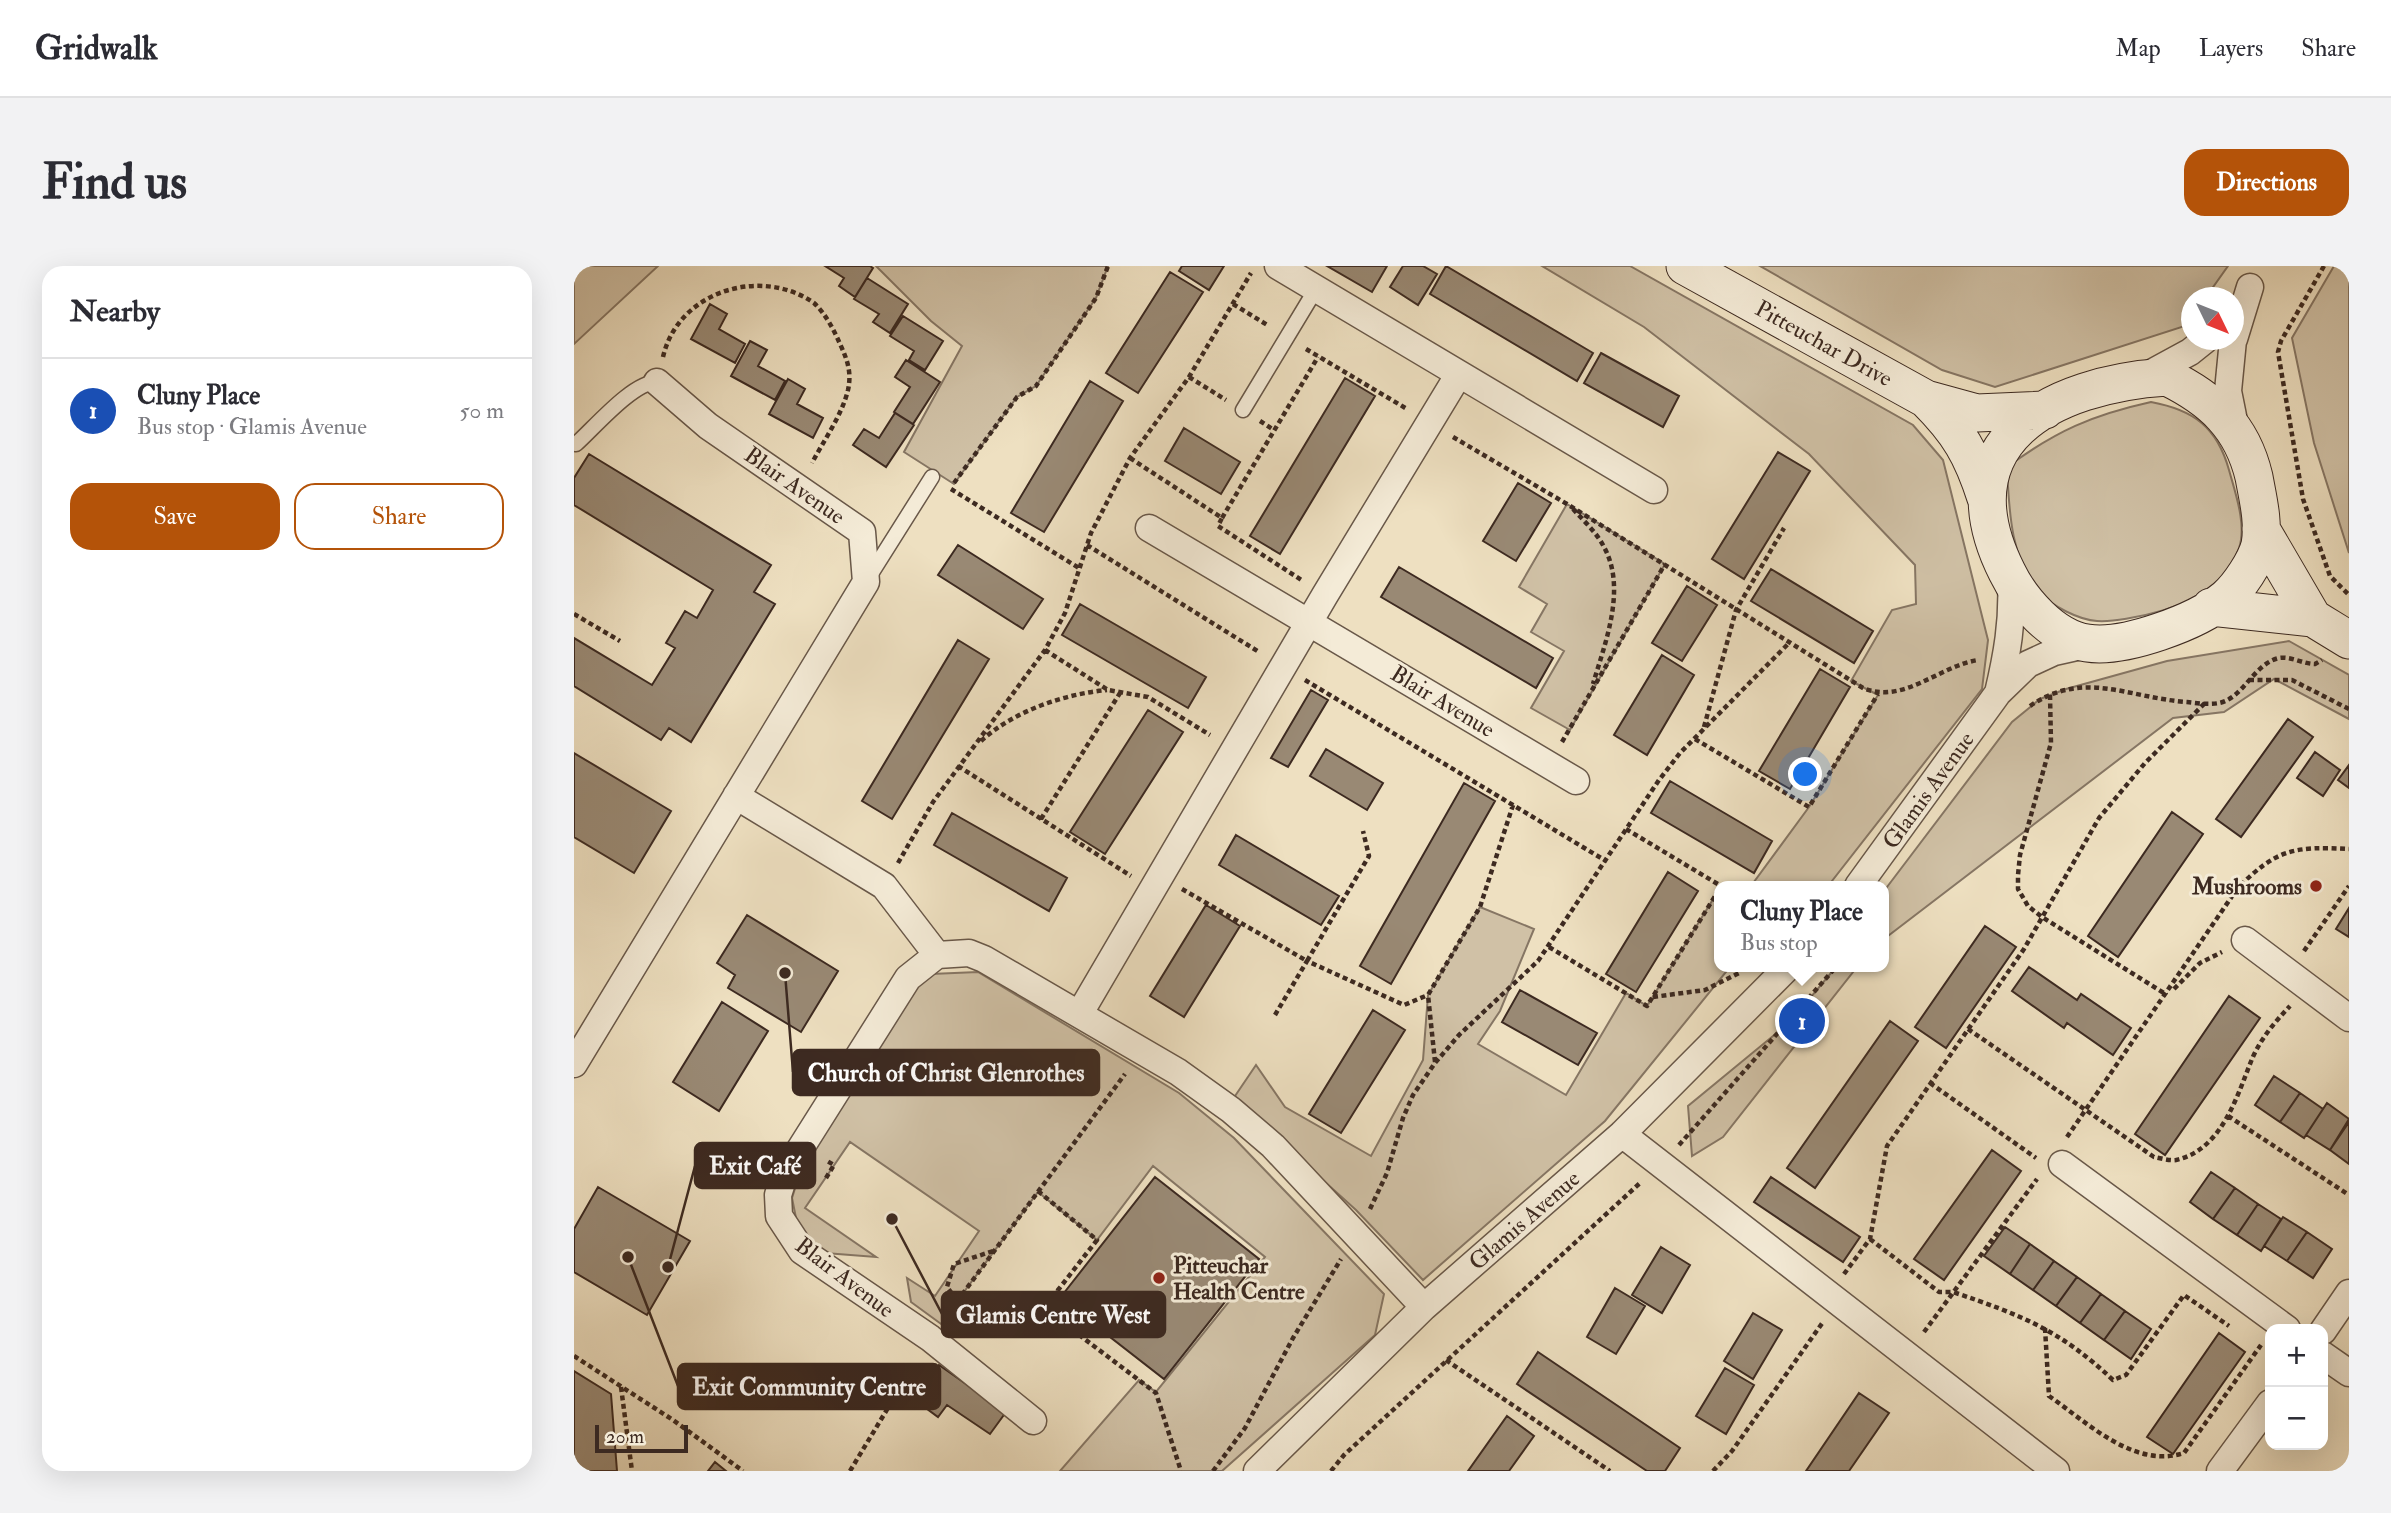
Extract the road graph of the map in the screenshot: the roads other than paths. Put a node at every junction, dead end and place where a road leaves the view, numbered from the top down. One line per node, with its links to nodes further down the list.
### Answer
1 (1278, 266): 4 (street)
2 (1685, 266): 12 (street, Pitteuchar Drive)
3 (2256, 277): 5 (street); 6 (street)
4 (1315, 289): 9 (street); 13 (lane)
5 (2244, 294)
6 (2244, 309)
7 (2192, 350): 10 (street)
8 (2232, 350): 15 (street)
9 (1460, 374): 18 (street); 26 (street)
10 (2139, 379): 14 (street); 15 (street)
11 (657, 382): 16 (lane); 23 (street, Blair Avenue)
12 (1926, 399): 14 (street, Pitteuchar Drive); 19 (street, Pitteuchar Drive)
13 (1243, 410)
14 (2045, 411): 19 (street)
15 (2237, 434): 21 (street)
16 (576, 444)
17 (932, 477): 23 (lane)
18 (1654, 490)
19 (1987, 500): 22 (street)
20 (1149, 528): 26 (street, Blair Avenue)
21 (2261, 529): 24 (street); 25 (street)
22 (2011, 581): 27 (street); 29 (street, Glamis Avenue)
23 (866, 582): 31 (street)
24 (2211, 607): 25 (street); 27 (street)
25 (2313, 618): 28 (street)
26 (1310, 622): 30 (street, Blair Avenue); 36 (street)
27 (2090, 644): 29 (street, Glamis Avenue)
28 (2335, 650)
29 (1998, 693): 32 (street, Glamis Avenue)
30 (1576, 781)
31 (736, 796): 34 (street); 38 (street)
32 (1862, 881)
33 (2245, 940): 37 (street)
34 (937, 955): 36 (street); 48 (street, Blair Avenue)
35 (1782, 972): 39 (street, Glamis Avenue)
36 (1080, 1013): 42 (street)
37 (2349, 1018)
38 (574, 1064)
39 (1622, 1134): 42 (street, Glamis Avenue); 50 (street)
40 (2055, 1165): 44 (street)
41 (2349, 1293): 43 (street)
42 (1424, 1307): 49 (street, Glamis Avenue)
43 (2328, 1324)
44 (2265, 1326)
45 (2328, 1358): 46 (street)
46 (2349, 1373)
47 (2265, 1410): 51 (street)
48 (1032, 1421)
49 (1257, 1471)
50 (2056, 1471)
51 (2220, 1471)

